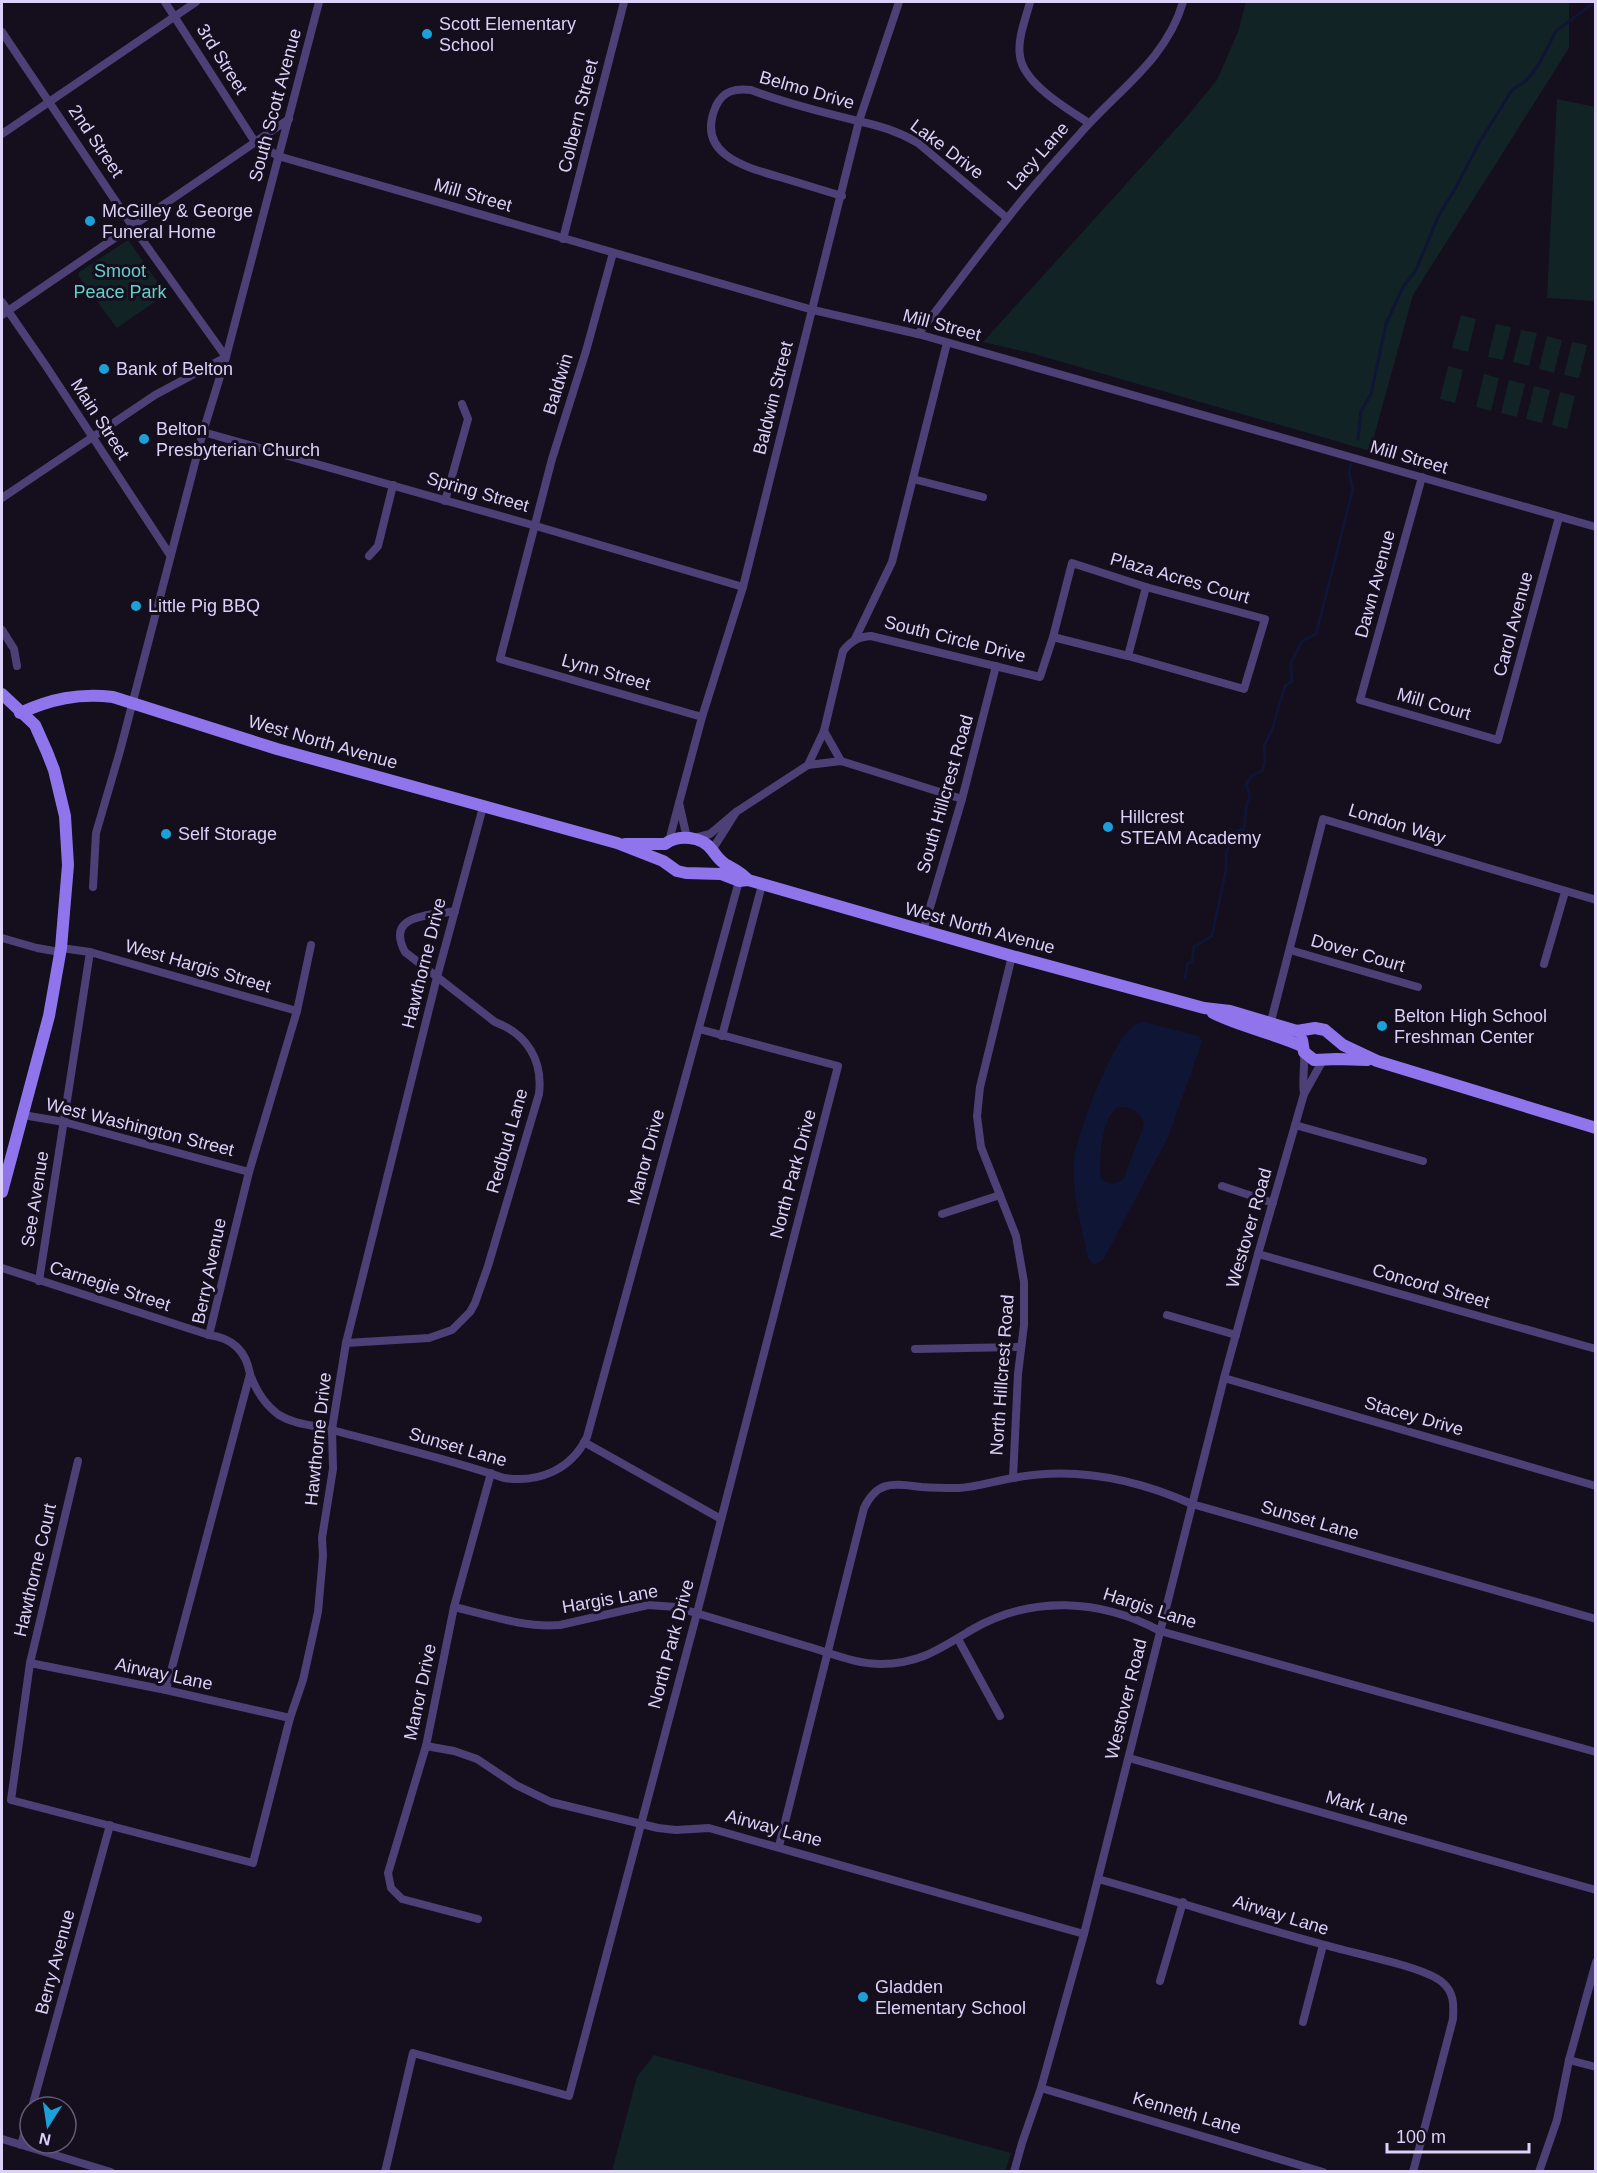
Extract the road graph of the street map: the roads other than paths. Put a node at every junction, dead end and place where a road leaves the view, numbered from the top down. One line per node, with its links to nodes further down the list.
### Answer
1 (165, 2): 8 (street, 3rd Street)
2 (196, 2): 8 (street)
3 (319, 2): 11 (street, South Scott Avenue)
4 (624, 2): 20 (street, Colbern Street)
5 (899, 2): 12 (street, Baldwin Street)
6 (1030, 2): 13 (street)
7 (1183, 2): 13 (street, Lacy Lane)
8 (175, 16): 10 (street); 15 (street, 3rd Street)
9 (2, 32): 10 (street, 2nd Street)
10 (49, 101): 14 (street); 19 (street, 2nd Street)
11 (289, 118): 15 (street); 16 (street, South Scott Avenue)
12 (859, 122): 17 (street, Baldwin Street); 17 (street, Belmo Drive); 18 (street, Lake Drive)
13 (1089, 123): 18 (street, Lacy Lane)
14 (2, 134)
15 (255, 142): 16 (street, 3rd Street); 19 (street)
16 (278, 156): 20 (street, Mill Street); 27 (street, South Scott Avenue)
17 (842, 196): 23 (street, Baldwin Street)
18 (1007, 218): 25 (street, Lacy Lane)
19 (133, 227): 24 (street); 27 (street, 2nd Street)
20 (563, 239): 21 (street, Mill Street)
21 (613, 253): 23 (street, Mill Street); 38 (street, Baldwin)
22 (2, 302): 24 (street, Main Street)
23 (813, 310): 25 (street, Mill Street); 42 (street, Baldwin Street)
24 (5, 313): 30 (street, Main Street)
25 (918, 334): 26 (street, Mill Street)
26 (947, 343): 31 (street, Mill Street); 32 (street)
27 (226, 357): 29 (street, South Scott Avenue); 30 (street)
28 (462, 404): 36 (street)
29 (203, 432): 33 (street, Spring Street); 40 (street, South Scott Avenue)
30 (92, 437): 35 (street); 40 (street, Main Street)
31 (1422, 477): 37 (street, Mill Street); 53 (street, Dawn Avenue)
32 (913, 479): 34 (street); 46 (street)
33 (393, 486): 36 (street, Spring Street); 41 (street)
34 (983, 496)
35 (2, 498)
36 (445, 501): 38 (street, Spring Street)
37 (1559, 518): 39 (street, Mill Street); 58 (street, Carol Avenue)
38 (536, 526): 42 (street, Spring Street); 48 (street, Baldwin)
39 (1596, 527)
40 (170, 555): 54 (street, South Scott Avenue)
41 (369, 556)
42 (743, 587): 56 (street, Baldwin Street)
43 (1146, 587): 45 (street, Plaza Acres Court); 47 (street); 47 (street, Plaza Acres Court)
44 (2, 630): 49 (street)
45 (1053, 637): 47 (street, Plaza Acres Court); 51 (street, Plaza Acres Court)
46 (855, 639): 50 (street, South Circle Drive); 57 (street)
47 (1128, 656)
48 (500, 659): 56 (street, Lynn Street)
49 (17, 666)
50 (996, 666): 51 (street, South Circle Drive); 61 (street, South Hillcrest Road)
51 (1040, 677)
52 (2, 694): 55 (main road)
53 (1360, 700): 58 (street, Mill Court)
54 (132, 705): 55 (main road, West North Avenue); 63 (main road, West North Avenue); 73 (street, South Scott Avenue)
55 (20, 713): 80 (main road)
56 (702, 717): 62 (street, Baldwin Street)
57 (824, 731): 59 (street); 60 (street)
58 (1498, 740)
59 (841, 761): 60 (street); 61 (street)
60 (808, 765): 64 (street)
61 (962, 799): 77 (street, South Hillcrest Road)
62 (679, 803): 65 (street, Baldwin Street); 66 (street, Baldwin Street)
63 (483, 807): 67 (main road, West North Avenue); 76 (street, Hawthorne Drive)
64 (736, 812): 65 (street); 68 (street)
65 (690, 838): 66 (main road, West North Avenue); 68 (main road, West North Avenue)
66 (667, 842): 67 (main road, West North Avenue); 69 (main road)
67 (617, 843): 69 (main road, West North Avenue)
68 (713, 852): 70 (main road); 71 (main road, West North Avenue)
69 (663, 861): 70 (main road, West North Avenue)
70 (708, 873): 71 (main road, West North Avenue)
71 (743, 881): 72 (main road, West North Avenue); 90 (street, Manor Drive)
72 (762, 885): 77 (main road, West North Avenue); 92 (street)
73 (93, 887)
74 (1565, 892): 75 (street, London Way); 81 (street, London Way); 84 (street)
75 (1596, 900)
76 (455, 911): 85 (street, Hawthorne Drive); 85 (street, Redbud Lane)
77 (923, 931): 83 (main road, West North Avenue)
78 (2, 938): 80 (street, West Hargis Street)
79 (311, 945): 88 (street, Berry Avenue)
80 (60, 950): 82 (street, West Hargis Street); 98 (main road)
81 (1290, 950): 86 (street, Dover Court); 89 (street, London Way)
82 (90, 952): 88 (street, West Hargis Street); 99 (street)
83 (1012, 956): 87 (main road, West North Avenue); 106 (street, North Hillcrest Road)
84 (1544, 964)
85 (437, 977): 115 (street, Hawthorne Drive); 115 (street, Redbud Lane)
86 (1418, 987)
87 (1204, 1008): 89 (main road, West North Avenue); 94 (main road, West North Avenue)
88 (297, 1011): 103 (street, Berry Avenue)
89 (1270, 1024): 91 (main road, West North Avenue)
90 (699, 1029): 92 (street, North Park Drive); 122 (street, Manor Drive)
91 (1310, 1030): 93 (main road, West North Avenue); 94 (main road)
92 (723, 1036): 128 (street, North Park Drive)
93 (1332, 1037): 95 (main road); 96 (main road, West North Avenue)
94 (1303, 1049): 95 (main road, West North Avenue); 97 (street, Westover Road)
95 (1323, 1060): 96 (main road, West North Avenue); 97 (street, Westover Road)
96 (1377, 1061): 101 (main road, West North Avenue)
97 (1304, 1094): 100 (street, Westover Road)
98 (23, 1115): 99 (street, West Washington Street); 105 (main road)
99 (64, 1122): 103 (street, West Washington Street); 111 (street, See Avenue)
100 (1295, 1125): 102 (street); 107 (street, Westover Road)
101 (1596, 1128)
102 (1423, 1161)
103 (249, 1172): 113 (street, Berry Avenue)
104 (1222, 1186): 107 (street)
105 (2, 1192)
106 (1000, 1195): 108 (street); 116 (street, North Hillcrest Road)
107 (1273, 1203): 109 (street, Westover Road)
108 (942, 1214)
109 (1258, 1254): 114 (street, Westover Road); 118 (street, Concord Street)
110 (2, 1268): 111 (street, Carnegie Street)
111 (39, 1281): 113 (street, Carnegie Street)
112 (1167, 1315): 114 (street)
113 (209, 1335): 119 (street, Berry Avenue)
114 (1236, 1335): 120 (street, Westover Road)
115 (346, 1343): 121 (street, Hawthorne Drive)
116 (1020, 1347): 117 (street); 125 (street, North Hillcrest Road)
117 (915, 1349)
118 (1596, 1349)
119 (250, 1374): 121 (street, Sunset Lane); 136 (street)
120 (1224, 1378): 126 (street, Stacey Drive); 127 (street, Westover Road)
121 (332, 1429): 124 (street, Sunset Lane); 138 (street, Hawthorne Drive)
122 (584, 1442): 124 (street, Sunset Lane); 128 (street)
123 (78, 1461): 135 (street, Hawthorne Court)
124 (491, 1473): 129 (street, Manor Drive)
125 (1013, 1478): 127 (street, Sunset Lane); 134 (street, North Hillcrest Road)
126 (1596, 1486)
127 (1192, 1504): 131 (street, Sunset Lane); 132 (street, Westover Road)
128 (721, 1519): 130 (street, North Park Drive)
129 (454, 1607): 130 (street, Hargis Lane); 139 (street, Manor Drive)
130 (697, 1613): 134 (street, Hargis Lane); 142 (street, North Park Drive)
131 (1596, 1619)
132 (1160, 1631): 133 (street, Hargis Lane); 140 (street, Hargis Lane); 141 (street, Westover Road)
133 (958, 1639): 134 (street, Hargis Lane); 137 (street)
134 (828, 1653): 144 (street, North Hillcrest Road)
135 (30, 1663): 136 (street, Airway Lane); 143 (street, Hawthorne Court)
136 (166, 1690): 138 (street, Airway Lane)
137 (1000, 1716)
138 (291, 1718): 143 (street, Hawthorne Drive)
139 (426, 1746): 142 (street, Airway Lane); 148 (street, Manor Drive)
140 (1596, 1752)
141 (1129, 1758): 145 (street, Westover Road); 146 (street, Mark Lane)
142 (640, 1823): 144 (street, Airway Lane); 162 (street, North Park Drive)
143 (110, 1825): 157 (street, Berry Avenue)
144 (779, 1846): 149 (street, Airway Lane)
145 (1098, 1879): 147 (street, Airway Lane); 149 (street, Westover Road)
146 (1596, 1890)
147 (1183, 1902): 150 (street, Airway Lane); 152 (street)
148 (478, 1919)
149 (1084, 1934): 156 (street, Westover Road)
150 (1323, 1945): 153 (street); 165 (street, Airway Lane)
151 (1596, 1962): 154 (street)
152 (1160, 1981)
153 (1303, 2022)
154 (1569, 2060): 155 (street); 166 (street)
155 (1596, 2067)
156 (1041, 2088): 163 (street, Westover Road); 164 (street, Kenneth Lane)
157 (35, 2095)
158 (2, 2139): 159 (street)
159 (18, 2144)
160 (54, 2155): 161 (street)
161 (111, 2172)
162 (385, 2172)
163 (1014, 2172)
164 (1323, 2172)
165 (1413, 2172)
166 (1539, 2172)

